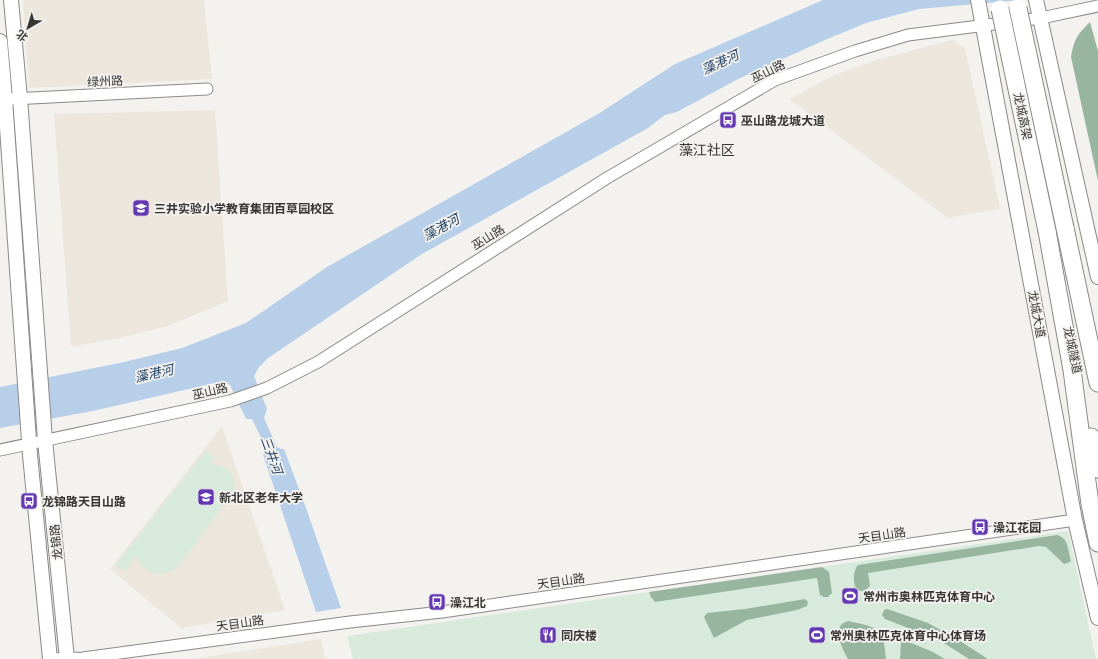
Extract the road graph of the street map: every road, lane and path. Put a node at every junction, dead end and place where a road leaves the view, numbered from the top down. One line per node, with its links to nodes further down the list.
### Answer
1 (11, 0): 10 (main road, 龙锦路)
2 (998, 0): 13 (highway, 龙城高架, bridge)
3 (1017, 0): 12 (highway, 龙城高架, bridge)
4 (979, 5): 7 (main road, 龙城大道)
5 (1098, 6): 6 (street, 巫山路)
6 (1038, 8): 7 (street, 巫山路); 14 (main road)
7 (983, 25): 17 (street, 巫山路); 21 (main road, 龙城大道)
8 (0, 41): 11 (main road)
9 (207, 89): 10 (street, 绿州路)
10 (20, 98): 11 (street, 绿州路); 17 (main road, 龙锦路)
11 (5, 99): 18 (main road)
12 (1065, 228): 15 (highway); 16 (highway, 龙城隧道)
13 (1047, 231): 20 (highway, 龙城隧道); 22 (highway)
14 (1098, 277)
15 (1098, 332)
16 (1098, 383)
17 (45, 440): 18 (street, 巫山路); 24 (main road, 龙锦路)
18 (30, 444): 19 (street, 巫山路); 25 (main road)
19 (0, 450)
20 (1098, 469)
21 (1075, 520): 23 (main road, 龙城大道); 24 (street, 天目山路)
22 (1098, 543)
23 (1098, 618)
24 (67, 658): 25 (street, 天目山路)
25 (50, 659)

